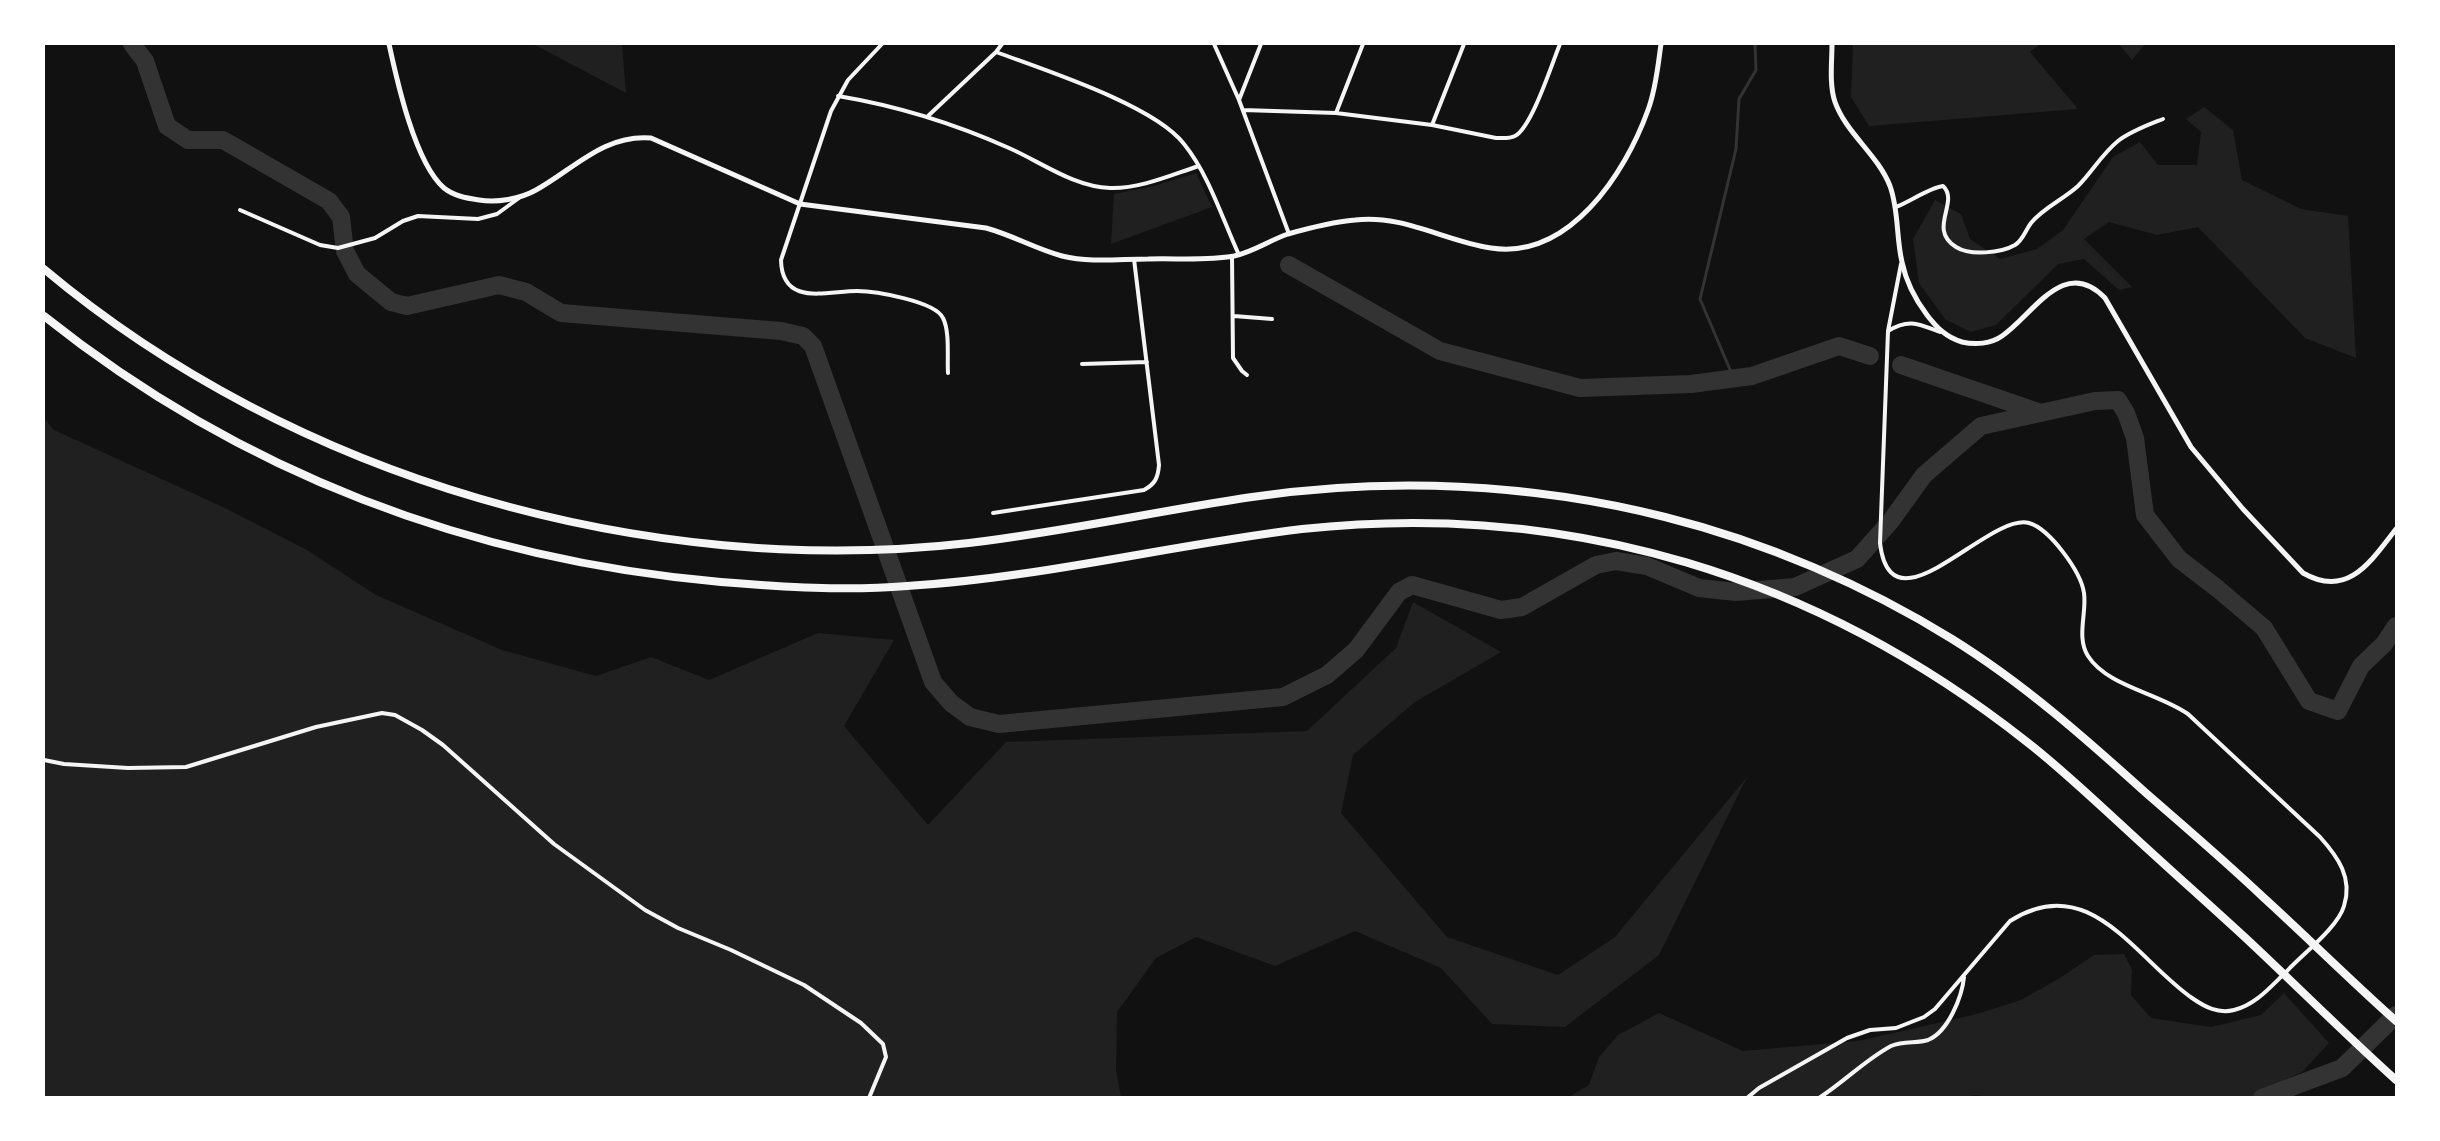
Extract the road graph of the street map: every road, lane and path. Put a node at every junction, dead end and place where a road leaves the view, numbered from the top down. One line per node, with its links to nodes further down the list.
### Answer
1 (389, 44): 20 (main road)
2 (882, 44): 12 (street)
3 (1002, 44): 11 (street)
4 (1214, 44): 13 (street)
5 (1261, 44): 13 (street)
6 (1363, 44): 15 (street)
7 (1464, 44): 18 (street)
8 (1560, 44): 18 (street)
9 (1661, 44): 24 (main road)
10 (1832, 44): 22 (main road)
11 (996, 52): 16 (street); 19 (street)
12 (838, 96): 16 (street); 21 (street)
13 (1239, 100): 14 (street)
14 (1243, 110): 15 (street); 24 (street)
15 (1336, 113): 18 (street)
16 (928, 116): 19 (street)
17 (2163, 119): 22 (street)
18 (1432, 125)
19 (1199, 166): 25 (street)
20 (522, 196): 21 (main road); 23 (street)
21 (800, 204): 27 (main road); 37 (street)
22 (1896, 207): 28 (main road)
23 (240, 210)
24 (1289, 234): 25 (main road)
25 (1239, 255): 26 (main road)
26 (1232, 256): 27 (main road); 31 (street)
27 (1134, 259): 35 (street)
28 (1902, 262): 33 (street); 34 (main road)
29 (44, 269): 43 (highway)
30 (44, 316): 44 (highway)
31 (1234, 316): 32 (street); 38 (street)
32 (1272, 319)
33 (1888, 331): 34 (street); 42 (street)
34 (1940, 332): 40 (main road)
35 (1147, 362): 36 (street); 39 (street)
36 (1082, 364)
37 (948, 373)
38 (1247, 375)
39 (993, 513)
40 (2397, 530)
41 (44, 760): 45 (street)
42 (1964, 976): 46 (street); 47 (street)
43 (2397, 1021)
44 (2397, 1080)
45 (869, 1098)
46 (1747, 1098)
47 (1819, 1098)

